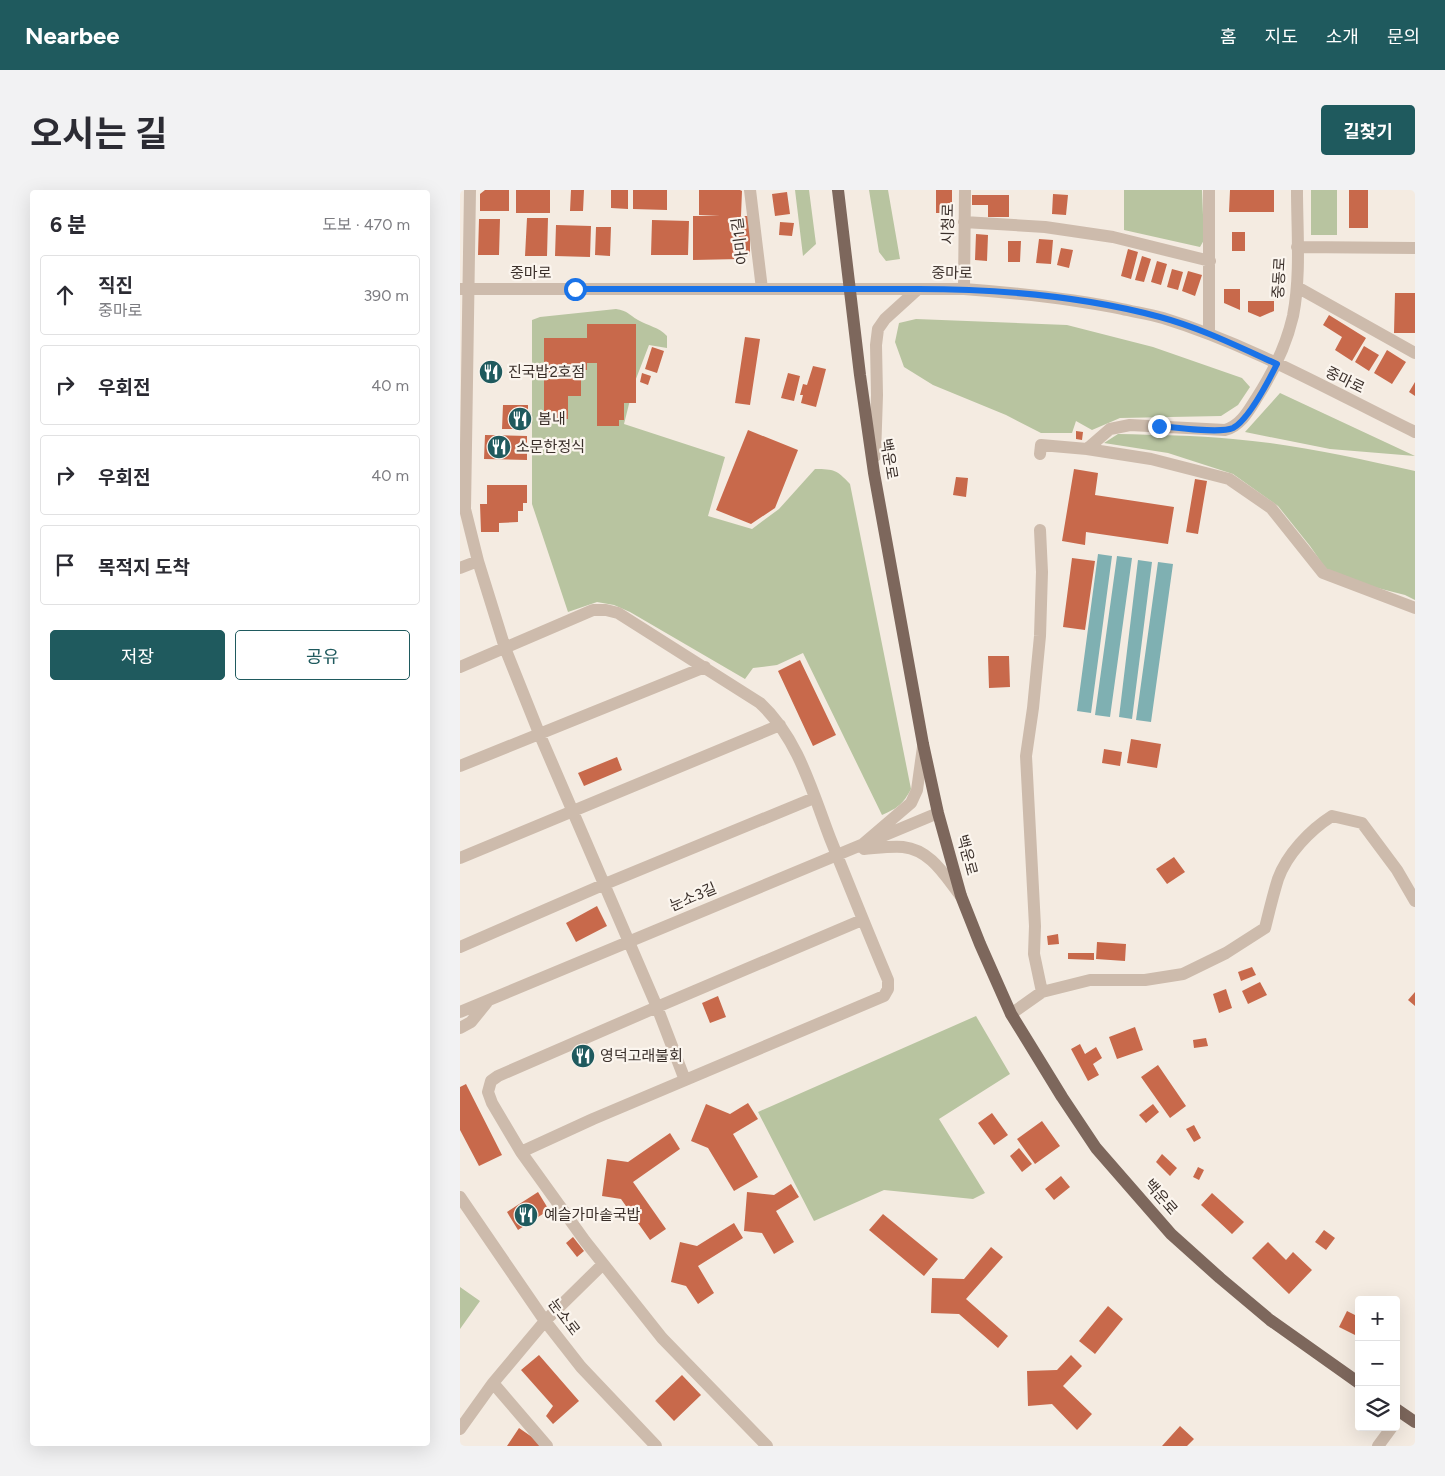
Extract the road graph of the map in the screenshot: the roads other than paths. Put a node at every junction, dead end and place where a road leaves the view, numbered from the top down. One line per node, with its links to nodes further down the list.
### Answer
1 (470, 190): 16 (street)
2 (750, 190): 12 (street, 아미1길)
3 (838, 190): 13 (main road, 백운로)
4 (965, 190): 7 (street, 시청로)
5 (1209, 190): 10 (street)
6 (1297, 190): 8 (street, 중동로)
7 (964, 222): 10 (street); 15 (street, 시청로)
8 (1297, 247): 9 (street); 11 (street, 중동로)
9 (1415, 248)
10 (1210, 260): 17 (street)
11 (1297, 287): 18 (street); 19 (street, 중동로)
12 (762, 289): 13 (street, 중마로); 16 (street, 중마로)
13 (851, 289): 14 (street, 중마로); 25 (main road, 백운로)
14 (918, 289): 15 (street, 중마로); 25 (street)
15 (964, 289): 17 (street, 중마로)
16 (465, 290): 20 (street)
17 (1209, 334): 19 (street, 중마로)
18 (1415, 353)
19 (1277, 364): 21 (street, 중마로); 22 (street, 중동로)
20 (464, 379): 24 (street)
21 (1415, 432)
22 (1087, 449): 23 (street); 29 (street)
23 (1040, 454)
24 (463, 471): 27 (street)
25 (874, 473): 35 (main road, 백운로)
26 (1040, 530): 49 (street)
27 (478, 561): 28 (street); 30 (street)
28 (460, 568)
29 (1415, 608)
30 (505, 648): 31 (street); 32 (street); 34 (street)
31 (460, 667)
32 (705, 668): 33 (street); 34 (street)
33 (780, 724): 37 (street); 38 (street)
34 (539, 733): 36 (street); 38 (street)
35 (923, 744): 39 (main road, 백운로); 40 (street)
36 (460, 766)
37 (814, 798): 41 (street); 43 (street)
38 (572, 810): 42 (street); 43 (street)
39 (938, 813): 40 (street, 눈소3길); 44 (main road, 백운로)
40 (863, 844): 41 (street, 눈소3길); 44 (street)
41 (837, 855): 46 (street); 47 (street, 눈소3길)
42 (460, 858)
43 (605, 884): 47 (street); 48 (street)
44 (961, 896): 53 (main road, 백운로)
45 (1415, 901): 49 (street)
46 (862, 920): 51 (street); 55 (street)
47 (629, 942): 50 (street, 눈소3길); 51 (street)
48 (460, 947)
49 (1042, 992): 53 (street)
50 (489, 1000): 52 (street, 눈소3길); 54 (street)
51 (657, 1007): 55 (street); 56 (street)
52 (463, 1009)
53 (1011, 1014): 60 (main road, 백운로)
54 (460, 1028)
55 (685, 1080): 56 (street)
56 (521, 1152): 58 (street)
57 (460, 1197): 59 (street, 눈소로)
58 (603, 1264): 59 (street); 68 (street)
59 (545, 1321): 61 (street); 67 (street, 눈소로)
60 (1355, 1380)
61 (493, 1383): 64 (street); 66 (street)
62 (1400, 1415): 63 (main road)
63 (1415, 1422)
64 (460, 1429)
65 (1389, 1431): 69 (street)
66 (547, 1446)
67 (656, 1446)
68 (767, 1446)
69 (1378, 1446)

